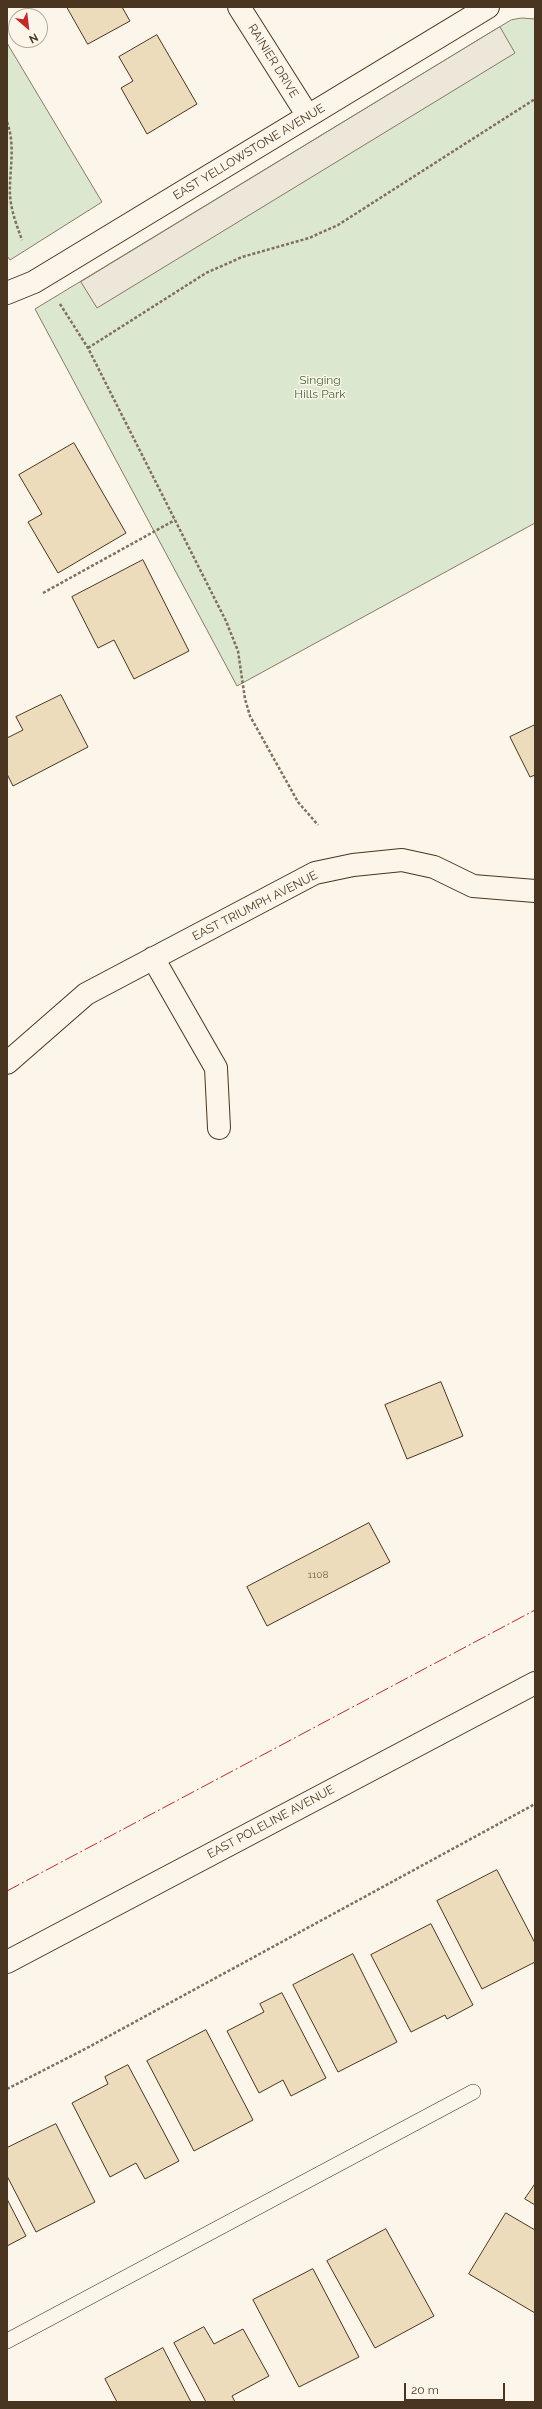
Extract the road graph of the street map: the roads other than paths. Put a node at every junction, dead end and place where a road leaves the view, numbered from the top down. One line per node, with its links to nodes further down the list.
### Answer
1 (239, 7): 3 (street, RAINIER DRIVE)
2 (488, 7): 3 (street, EAST YELLOWSTONE AVENUE)
3 (308, 116): 4 (street, EAST YELLOWSTONE AVENUE)
4 (7, 293)
5 (535, 891): 6 (street, EAST TRIUMPH AVENUE)
6 (153, 958): 7 (street, EAST TRIUMPH AVENUE); 8 (street)
7 (7, 1063)
8 (219, 1128)
9 (535, 1682): 10 (street, EAST POLELINE AVENUE)
10 (7, 1962)
11 (474, 2092): 12 (lane)
12 (7, 2341)

